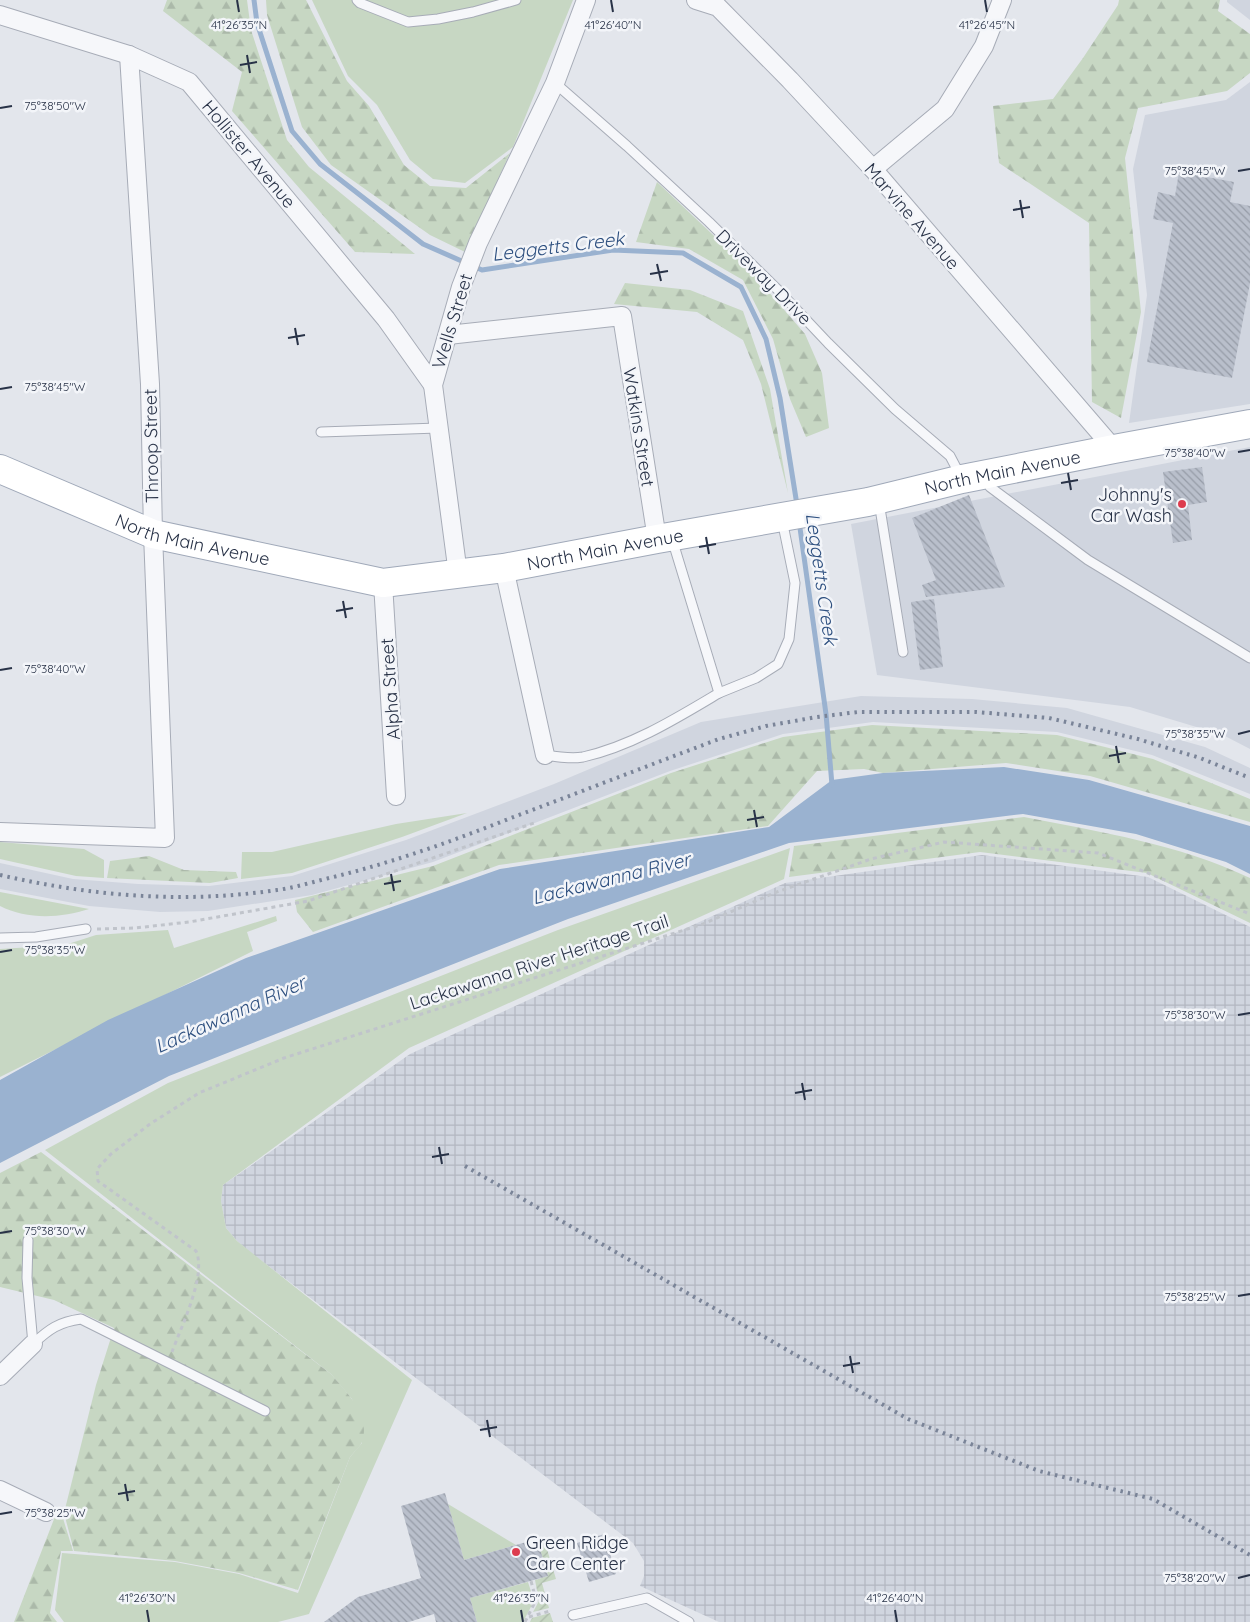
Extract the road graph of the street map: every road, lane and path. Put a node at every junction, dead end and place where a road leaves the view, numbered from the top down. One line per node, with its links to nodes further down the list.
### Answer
1 (357, 0): 2 (lane)
2 (516, 0)
3 (586, 0): 9 (street, Wells Street)
4 (696, 0): 6 (street, Marvine Avenue)
5 (1002, 0): 10 (street)
6 (720, 4): 10 (street, Marvine Avenue)
7 (0, 15): 8 (street, Hollister Avenue)
8 (129, 55): 12 (street, Hollister Avenue); 21 (street, Throop Street)
9 (556, 83): 11 (street, Wells Street); 18 (lane, Driveway Drive)
10 (873, 169): 16 (street, Marvine Avenue)
11 (448, 335): 12 (street, Wells Street); 22 (street, Watkins Street)
12 (433, 385): 14 (street, Wells Street)
13 (1250, 424): 16 (main road, North Main Avenue)
14 (438, 428): 15 (lane); 24 (street, Wells Street)
15 (321, 432)
16 (1114, 448): 18 (main road, North Main Avenue)
17 (0, 469): 21 (main road, North Main Avenue)
18 (973, 477): 19 (main road, North Main Avenue); 27 (lane, Driveway Drive)
19 (878, 499): 20 (main road, North Main Avenue); 26 (lane)
20 (784, 517): 22 (main road, North Main Avenue); 28 (lane)
21 (153, 534): 25 (main road, North Main Avenue); 32 (street, Throop Street)
22 (664, 538): 23 (main road, North Main Avenue); 28 (lane)
23 (504, 568): 24 (main road, North Main Avenue); 29 (street)
24 (458, 574): 25 (main road, North Main Avenue)
25 (383, 583): 30 (street, Alpha Street)
26 (904, 652)
27 (1250, 658)
28 (719, 693): 29 (lane)
29 (545, 755)
30 (396, 796)
31 (536, 822): 34 (path)
32 (0, 832)
33 (1250, 914): 38 (path, Lackawanna River Heritage Trail)
34 (86, 929): 35 (lane)
35 (0, 938)
36 (28, 1240): 37 (lane)
37 (33, 1344): 38 (lane); 39 (street)
38 (169, 1362): 40 (lane)
39 (0, 1376)
40 (265, 1411)
41 (0, 1490): 42 (street)
42 (46, 1512)
43 (531, 1581): 46 (path)
44 (550, 1611): 46 (path)
45 (573, 1615): 48 (lane)
46 (528, 1617): 47 (path)
47 (525, 1622)
48 (689, 1622)

